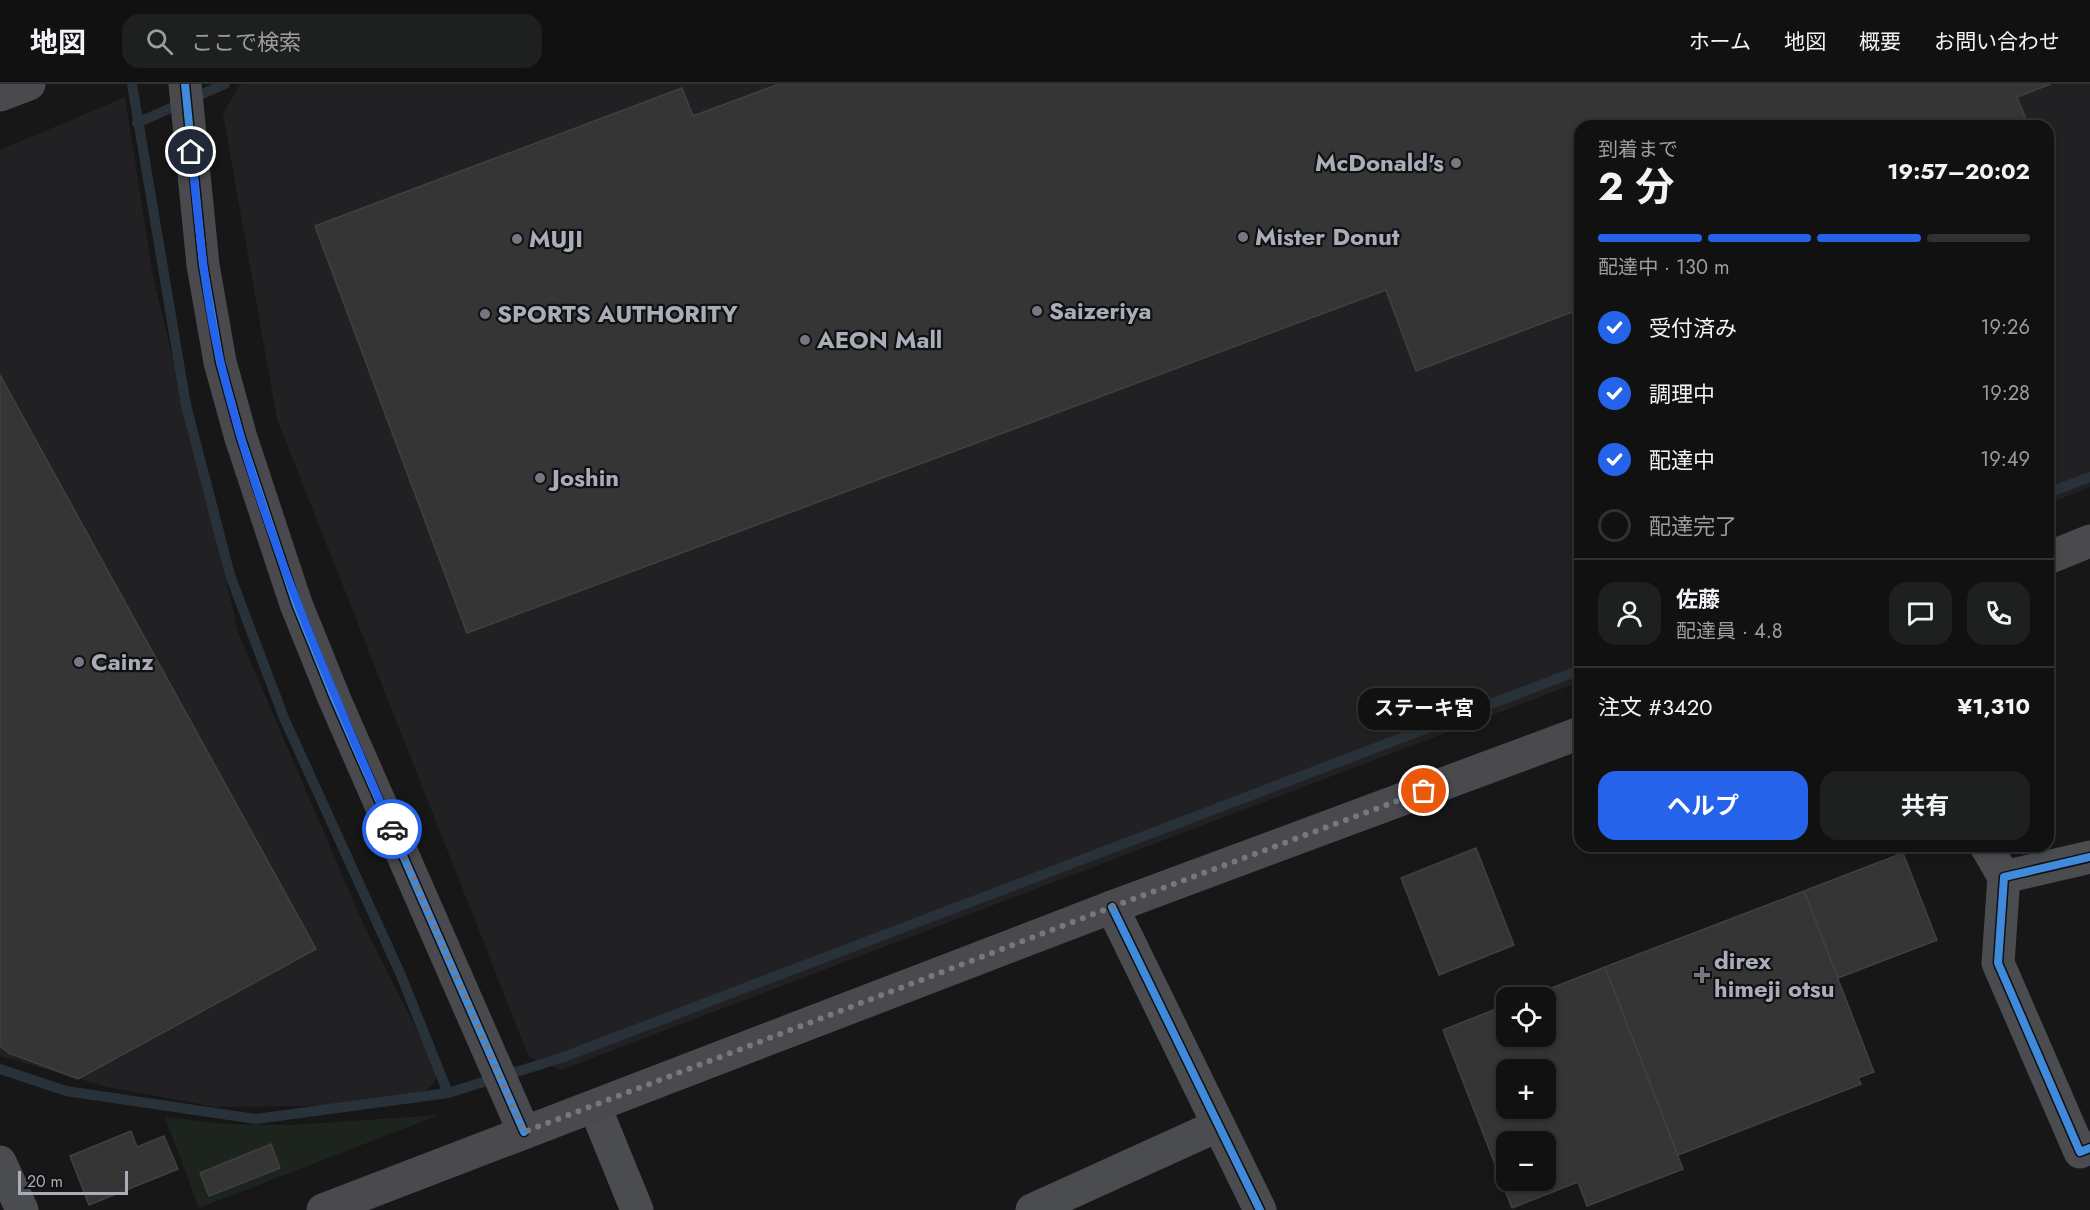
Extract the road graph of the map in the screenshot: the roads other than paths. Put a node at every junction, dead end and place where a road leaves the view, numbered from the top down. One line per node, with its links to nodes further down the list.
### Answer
1 (29, 84): 3 (main road)
2 (185, 84): 13 (main road)
3 (0, 95)
4 (2090, 541): 5 (main road)
5 (2054, 556)
6 (1574, 735): 10 (main road)
7 (1989, 852): 9 (street)
8 (2090, 857): 9 (street)
9 (2004, 877): 14 (street)
10 (1112, 907): 11 (main road); 12 (street)
11 (595, 1107): 13 (main road); 18 (street)
12 (1217, 1126): 19 (street); 20 (street)
13 (524, 1132): 17 (main road)
14 (2090, 1148)
15 (0, 1162): 16 (street)
16 (22, 1210)
17 (323, 1210)
18 (637, 1210)
19 (1032, 1210)
20 (1260, 1210)

